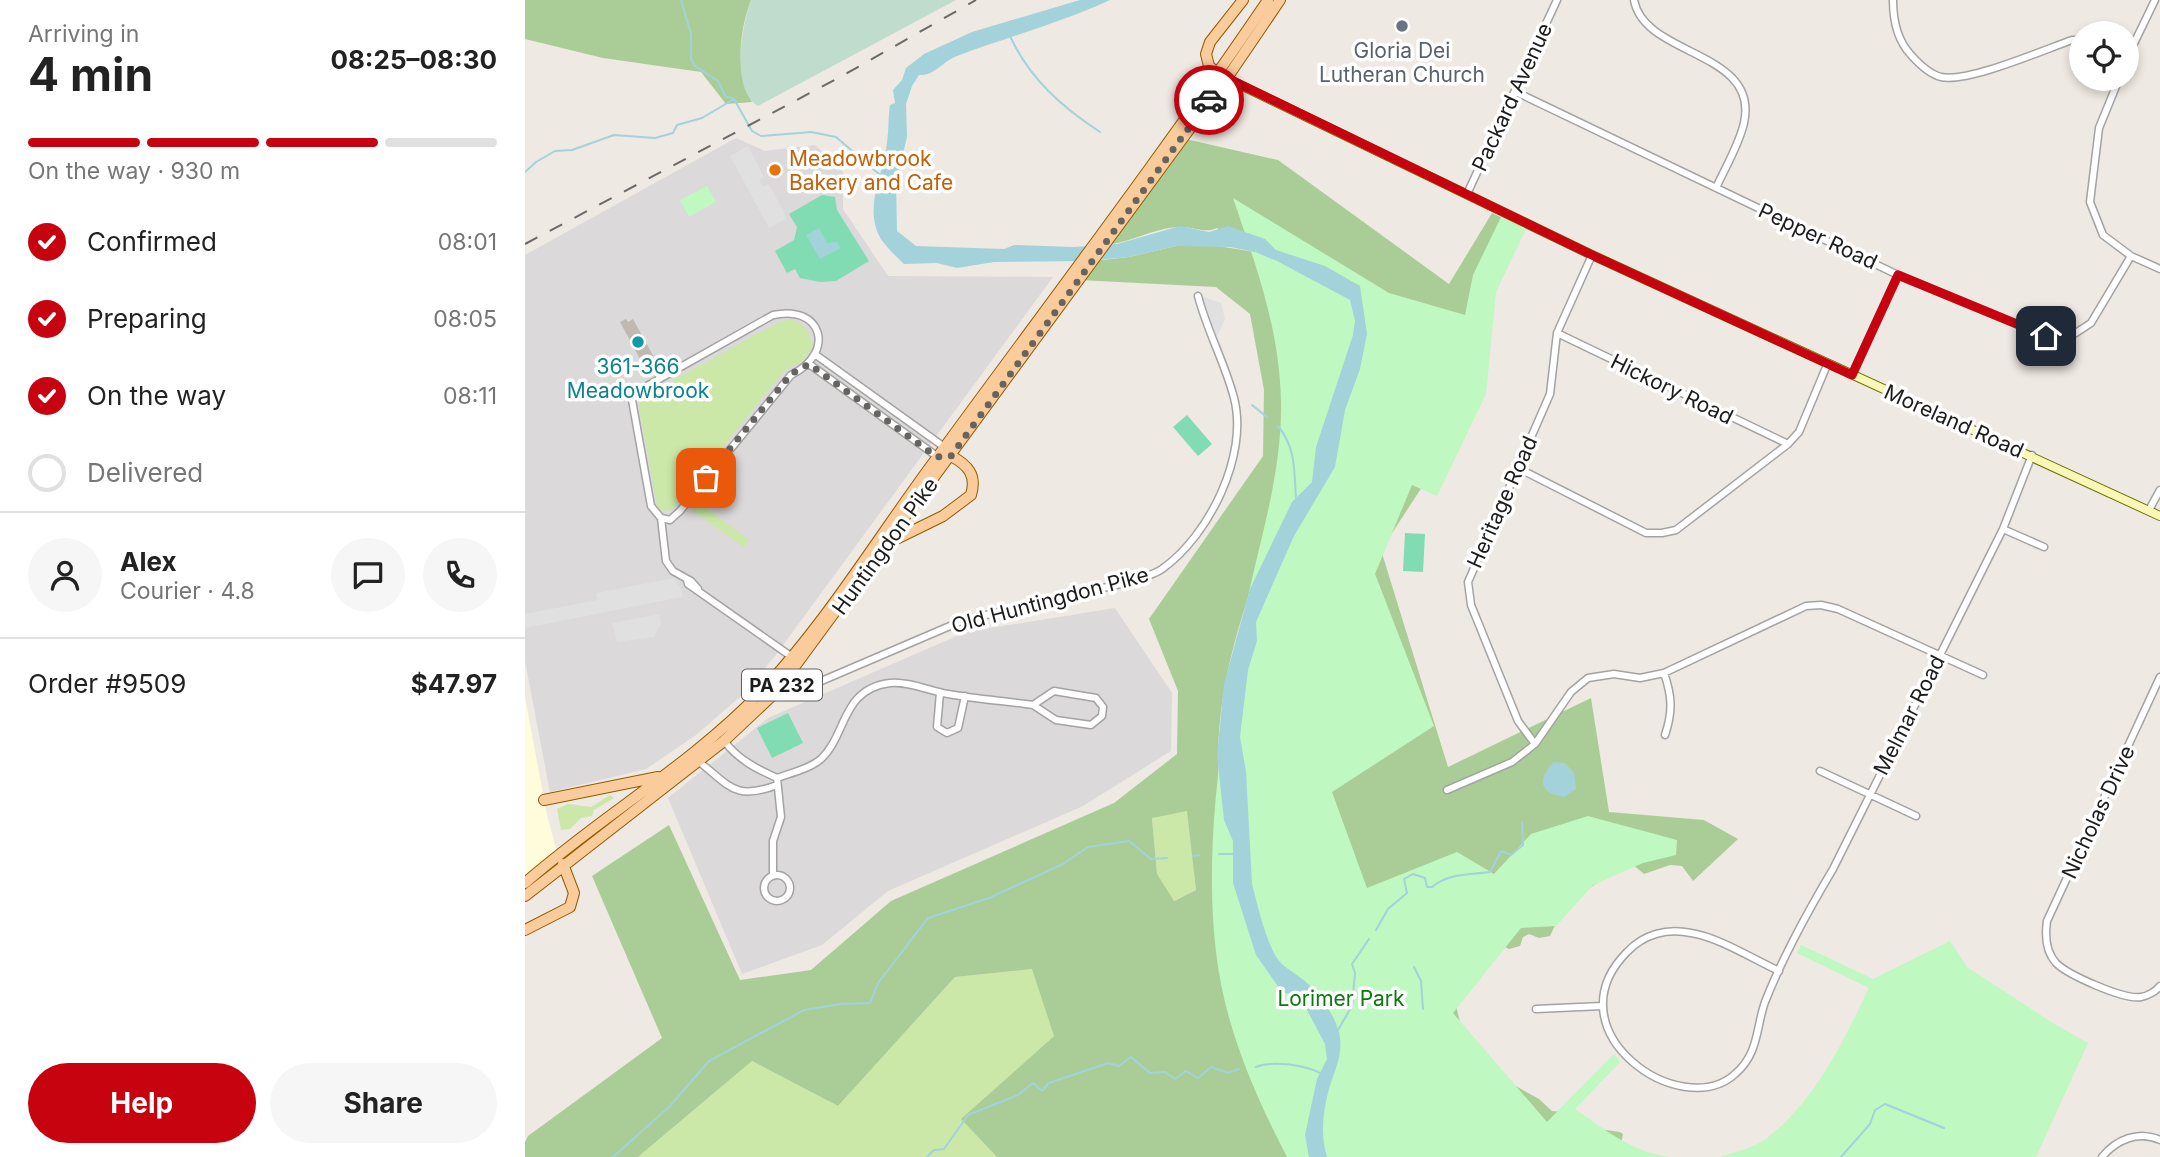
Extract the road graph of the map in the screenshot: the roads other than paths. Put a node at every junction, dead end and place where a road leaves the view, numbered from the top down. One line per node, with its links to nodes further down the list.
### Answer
1 (1243, 0): 10 (main road)
2 (1268, 0): 10 (main road, Huntingdon Pike / PA 232)
3 (1280, 0): 10 (main road, Huntingdon Pike / PA 232)
4 (1557, 0): 12 (street, Packard Avenue)
5 (1634, 0): 14 (street)
6 (1893, 0): 9 (street)
7 (2155, 0): 8 (street)
8 (2139, 33)
9 (2069, 41)
10 (1222, 76): 13 (main road, Huntingdon Pike / PA 232); 15 (street, Moreland Road)
11 (2114, 91): 17 (street)
12 (1516, 92): 14 (street, Pepper Road); 15 (street, Packard Avenue)
13 (1208, 94): 27 (main road, Huntingdon Pike / PA 232); 27 (main road, Huntingdon Pike / PA 232)
14 (1716, 188): 19 (street, Pepper Road)
15 (1467, 194): 16 (street, Moreland Road)
16 (1592, 255): 21 (street, Heritage Road); 24 (street, Moreland Road)
17 (2131, 256): 18 (street); 19 (street, Pepper Road)
18 (2160, 269)
19 (1898, 275): 25 (street)
20 (1198, 296): 44 (street, Old Huntingdon Pike)
21 (1557, 333): 26 (street, Hickory Road); 30 (street, Heritage Road)
22 (816, 355): 23 (street); 27 (street); 34 (street)
23 (809, 364): 29 (street); 34 (street)
24 (1828, 365): 25 (street, Moreland Road); 26 (street)
25 (1852, 375): 28 (street, Moreland Road)
26 (1788, 444): 30 (street)
27 (948, 451): 29 (main road, Huntingdon Pike / PA 232); 36 (main road, Huntingdon Pike / PA 232); 36 (main road)
28 (2032, 455): 32 (street, Moreland Road); 35 (street, Melmar Road)
29 (937, 457): 39 (main road, Huntingdon Pike / PA 232)
30 (1518, 468): 49 (street, Heritage Road)
31 (2160, 490): 32 (street)
32 (2149, 510): 33 (street, Moreland Road)
33 (2160, 516)
34 (661, 518): 39 (street)
35 (2003, 528): 37 (street); 38 (street, Melmar Road)
36 (887, 544): 44 (main road, Huntingdon Pike / PA 232)
37 (2044, 547)
38 (1940, 655): 40 (street); 41 (street); 55 (street, Melmar Road)
39 (792, 657): 52 (main road, Huntingdon Pike / PA 232)
40 (1664, 673): 47 (street); 49 (street)
41 (1983, 676)
42 (2160, 677): 64 (street, Nicholas Drive)
43 (940, 693): 45 (street); 45 (street); 53 (street)
44 (773, 695): 48 (main road, Huntingdon Pike / PA 232)
45 (965, 696): 46 (street)
46 (1033, 705): 46 (street)
47 (1665, 735)
48 (724, 741): 50 (main road, Huntingdon Pike / PA 232); 53 (street)
49 (1535, 744): 54 (street)
50 (698, 761): 53 (street); 58 (main road, Huntingdon Pike / PA 232)
51 (1820, 771): 55 (street)
52 (662, 776): 56 (main road); 60 (main road, Huntingdon Pike / PA 232)
53 (777, 782): 59 (street)
54 (1447, 790)
55 (1868, 794): 57 (street); 63 (street, Melmar Road)
56 (544, 800)
57 (1916, 816)
58 (563, 864): 61 (main road, Huntingdon Pike / PA 232); 62 (main road)
59 (773, 876): 59 (street)
60 (525, 883)
61 (525, 896)
62 (525, 930)
63 (1779, 971): 65 (street); 65 (street, Melmar Road)
64 (2160, 986)
65 (1602, 1006): 66 (street)
66 (1536, 1009)
67 (2160, 1140): 68 (street)
68 (2102, 1157)

